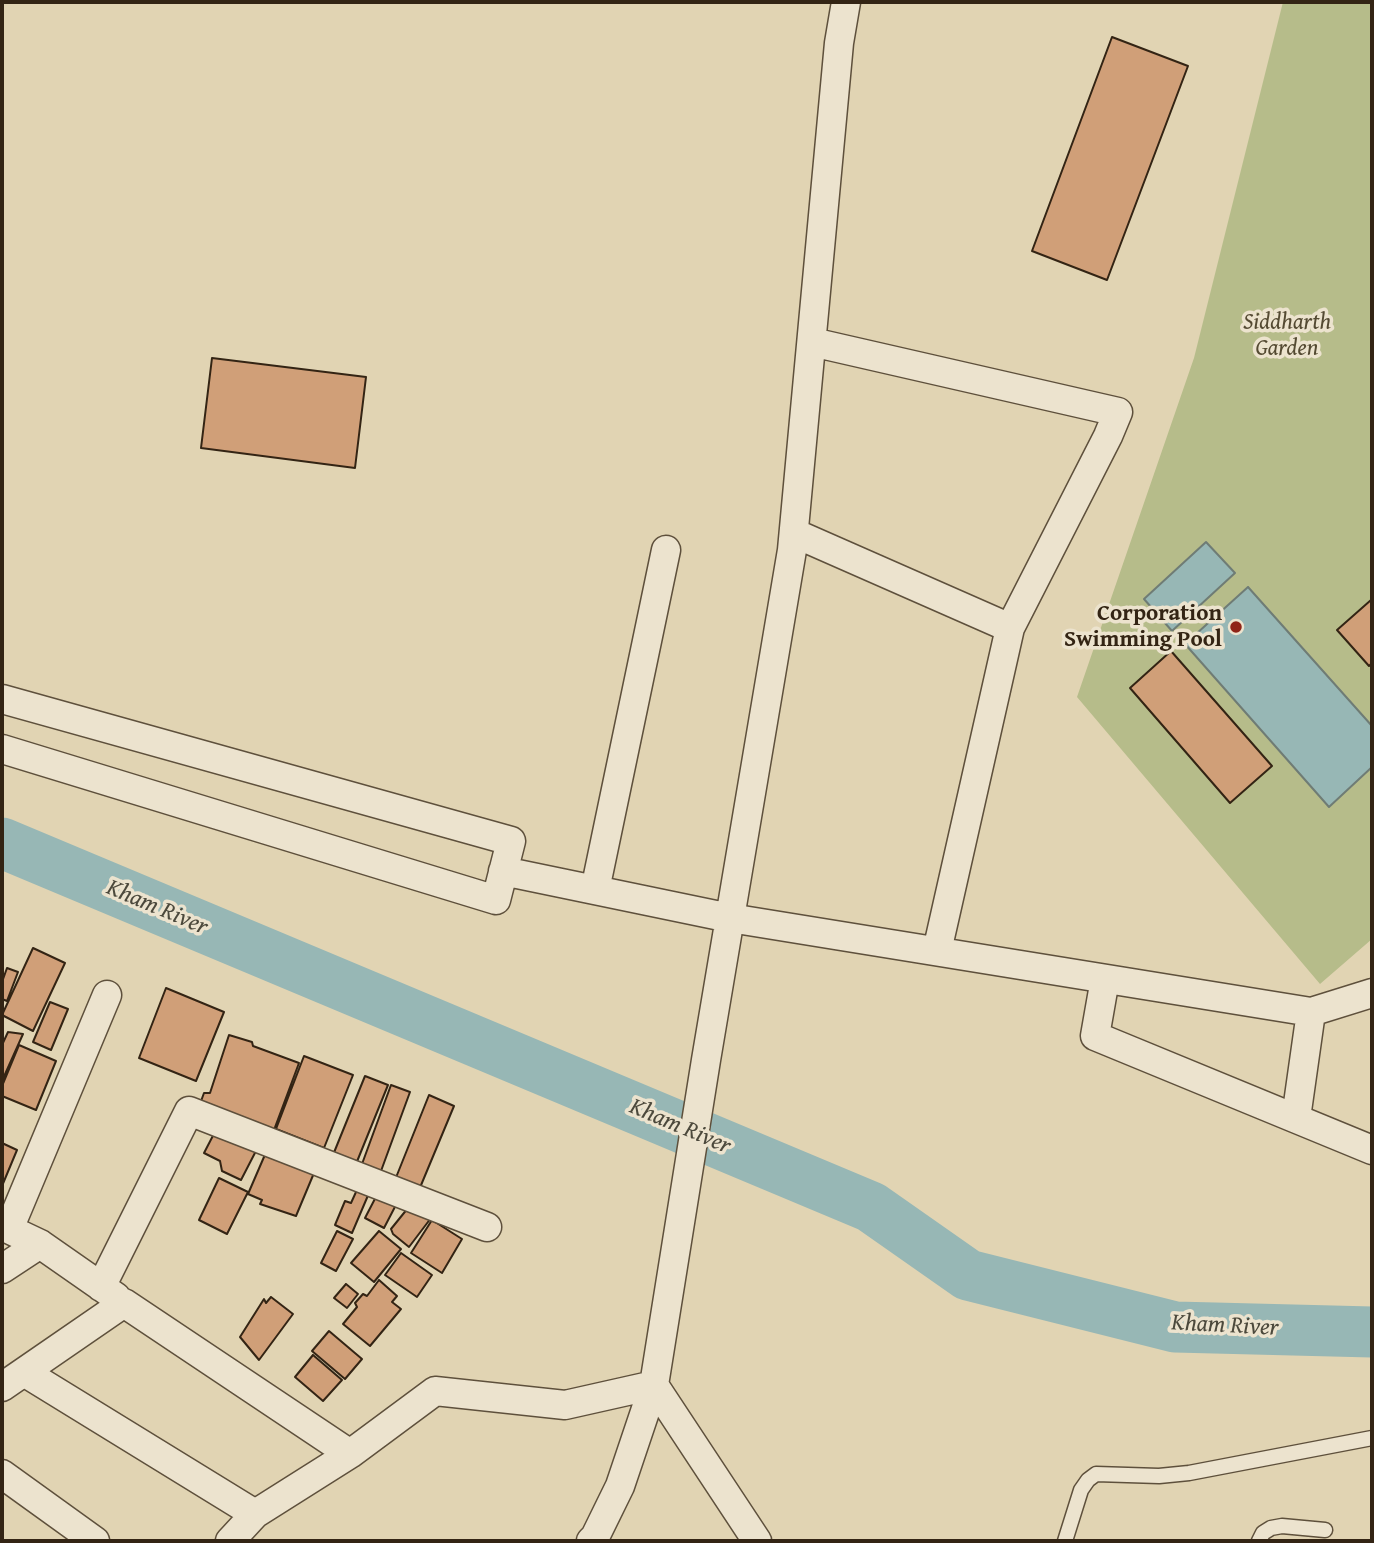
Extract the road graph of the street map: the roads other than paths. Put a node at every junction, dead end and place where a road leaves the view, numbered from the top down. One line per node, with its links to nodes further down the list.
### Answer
1 (846, 2): 2 (street)
2 (812, 342): 3 (street); 5 (street)
3 (794, 533): 5 (street); 10 (street)
4 (666, 550): 9 (street)
5 (1010, 628): 11 (street)
6 (2, 698): 8 (street)
7 (2, 749): 8 (street)
8 (503, 871): 9 (street)
9 (595, 890): 10 (street)
10 (730, 918): 11 (street); 25 (street)
11 (937, 951): 12 (street)
12 (1105, 979): 15 (street); 16 (street)
13 (1372, 993): 15 (street)
14 (107, 995): 19 (street)
15 (1311, 1012): 16 (street)
16 (1296, 1118): 17 (street)
17 (1372, 1150)
18 (487, 1227): 22 (street)
19 (5, 1228): 20 (street)
20 (40, 1244): 21 (street); 22 (street)
21 (2, 1269)
22 (101, 1287): 23 (street)
23 (124, 1303): 24 (street); 27 (street)
24 (13, 1380): 29 (street)
25 (654, 1385): 27 (street); 33 (street); 34 (street)
26 (1372, 1438): 35 (lane)
27 (350, 1454): 29 (street)
28 (2, 1474): 31 (street)
29 (255, 1514): 32 (street)
30 (1325, 1530): 36 (lane)
31 (95, 1541)
32 (230, 1541)
33 (591, 1541)
34 (757, 1541)
35 (1065, 1541)
36 (1259, 1541)

